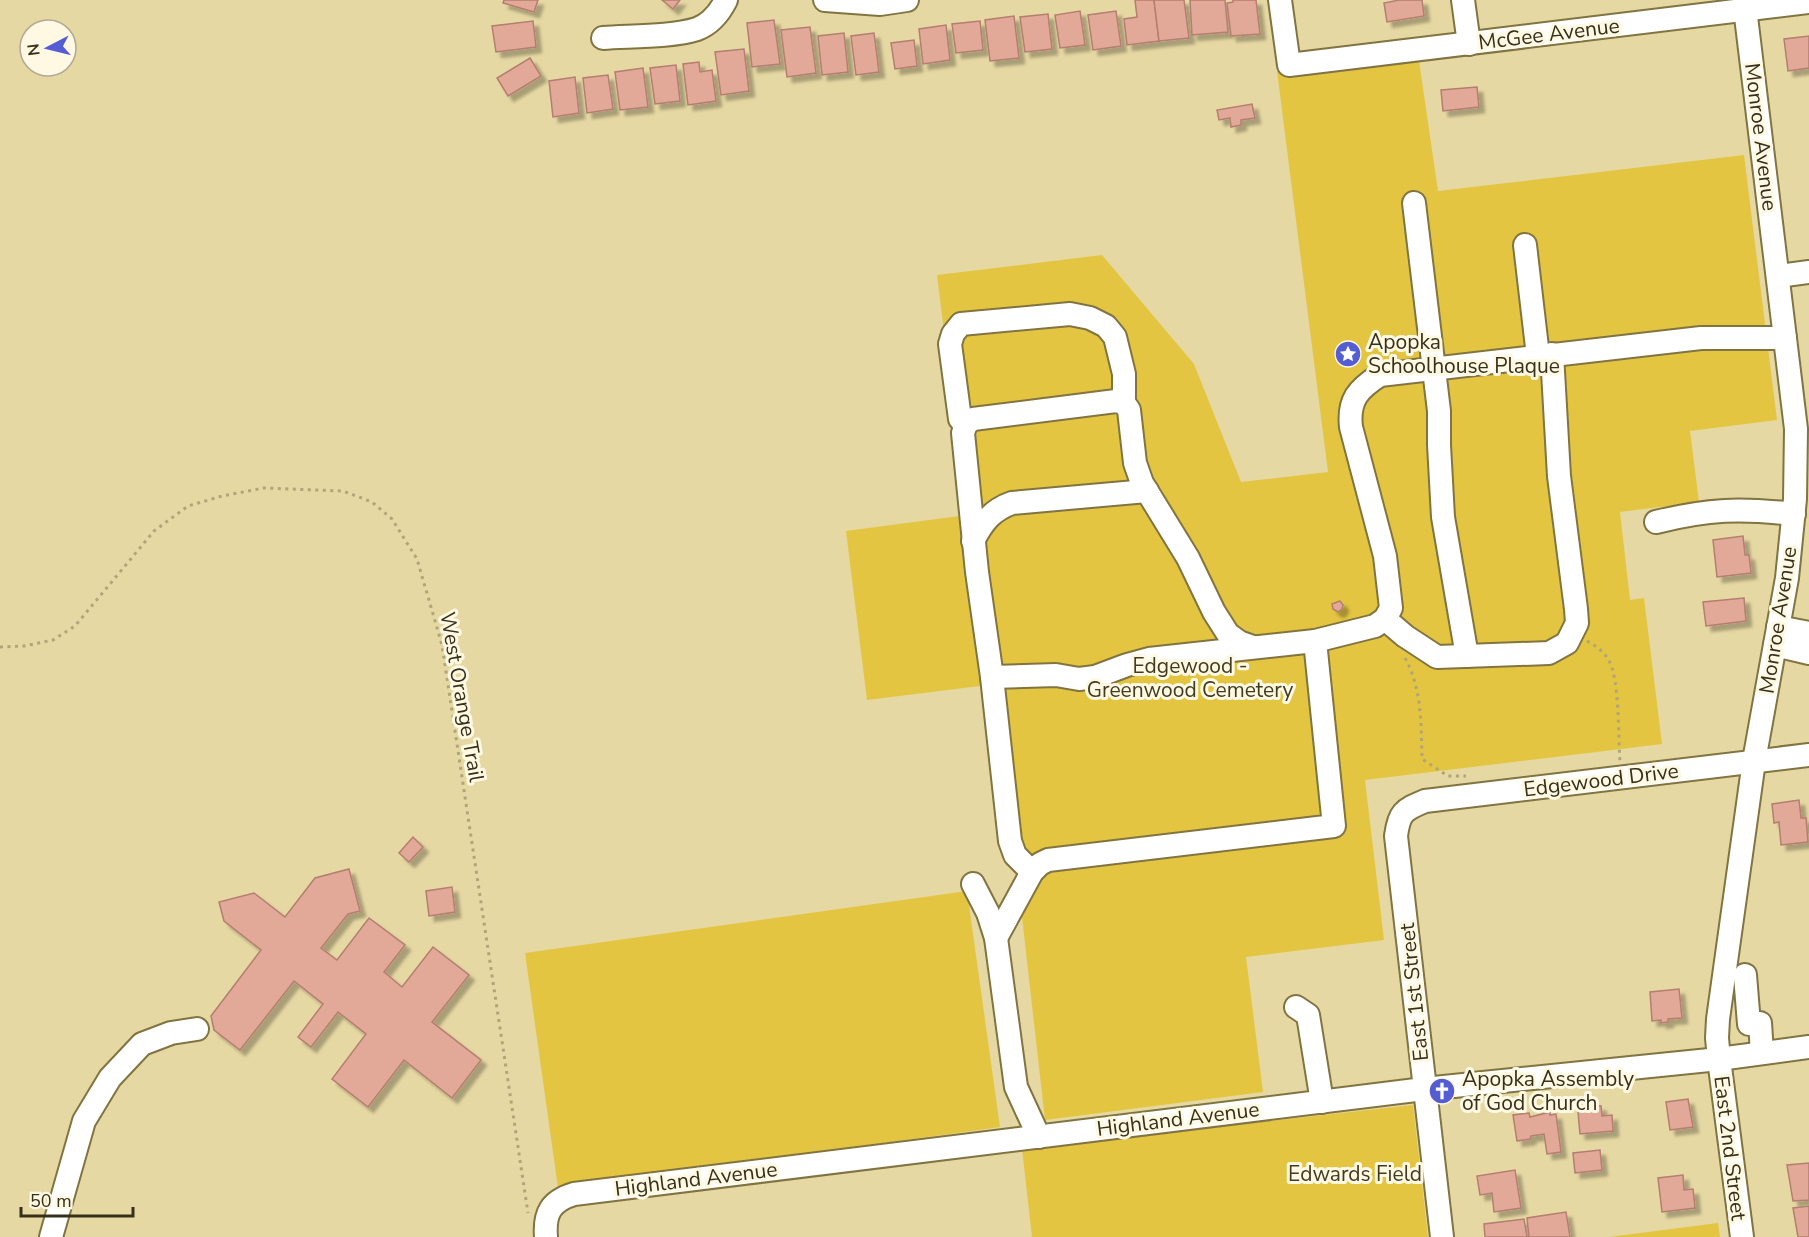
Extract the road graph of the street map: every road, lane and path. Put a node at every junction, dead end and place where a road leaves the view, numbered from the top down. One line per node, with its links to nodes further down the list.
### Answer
1 (726, 0): 8 (street)
2 (825, 0): 3 (street)
3 (907, 0)
4 (1280, 0): 9 (street, McGee Avenue)
5 (1463, 0): 9 (street)
6 (1809, 2): 7 (street, McGee Avenue)
7 (1744, 5): 9 (street, McGee Avenue); 13 (street, Monroe Avenue)
8 (603, 38)
9 (1469, 44)
10 (1414, 203): 16 (street)
11 (1526, 245): 15 (street)
12 (1809, 272): 13 (street)
13 (1778, 276): 14 (street, Monroe Avenue)
14 (1785, 338): 15 (street); 20 (street, Monroe Avenue)
15 (1545, 355): 16 (street); 25 (street)
16 (1434, 368): 23 (street); 32 (street)
17 (1124, 403): 18 (street); 18 (street); 19 (street)
18 (966, 424): 22 (street)
19 (1147, 491): 22 (street); 29 (street)
20 (1794, 514): 21 (street); 26 (street, Monroe Avenue)
21 (1656, 522)
22 (974, 541): 33 (street)
23 (1385, 619): 27 (street); 32 (street)
24 (1809, 633): 26 (street)
25 (1571, 634): 32 (street); 37 (path)
26 (1776, 636): 31 (street); 35 (street, Monroe Avenue)
27 (1315, 641): 29 (street); 39 (street)
28 (0, 648): 51 (path, West Orange Trail)
29 (1253, 648): 33 (street)
30 (1401, 652): 36 (path)
31 (1809, 653)
32 (1467, 656)
33 (992, 677): 39 (street)
34 (1809, 755): 35 (street, Edgewood Drive)
35 (1754, 761): 37 (street, Edgewood Drive); 47 (street, Monroe Avenue)
36 (1469, 777)
37 (1621, 777): 38 (street, Edgewood Drive)
38 (1398, 818): 48 (street, East 1st Street)
39 (1032, 872): 41 (street)
40 (973, 884): 41 (street)
41 (996, 938): 50 (street)
42 (1745, 975): 46 (street)
43 (1296, 1007): 49 (street)
44 (197, 1029): 52 (street)
45 (1809, 1047): 46 (street, Highland Avenue)
46 (1762, 1053): 47 (street, Highland Avenue)
47 (1719, 1059): 48 (street, Highland Avenue); 55 (street, East 2nd Street)
48 (1424, 1089): 49 (street, Highland Avenue); 54 (street, East 1st Street)
49 (1322, 1101): 50 (street, Highland Avenue)
50 (1039, 1137): 53 (street, Highland Avenue)
51 (528, 1214)
52 (51, 1237)
53 (546, 1237)
54 (1442, 1237)
55 (1742, 1237)

